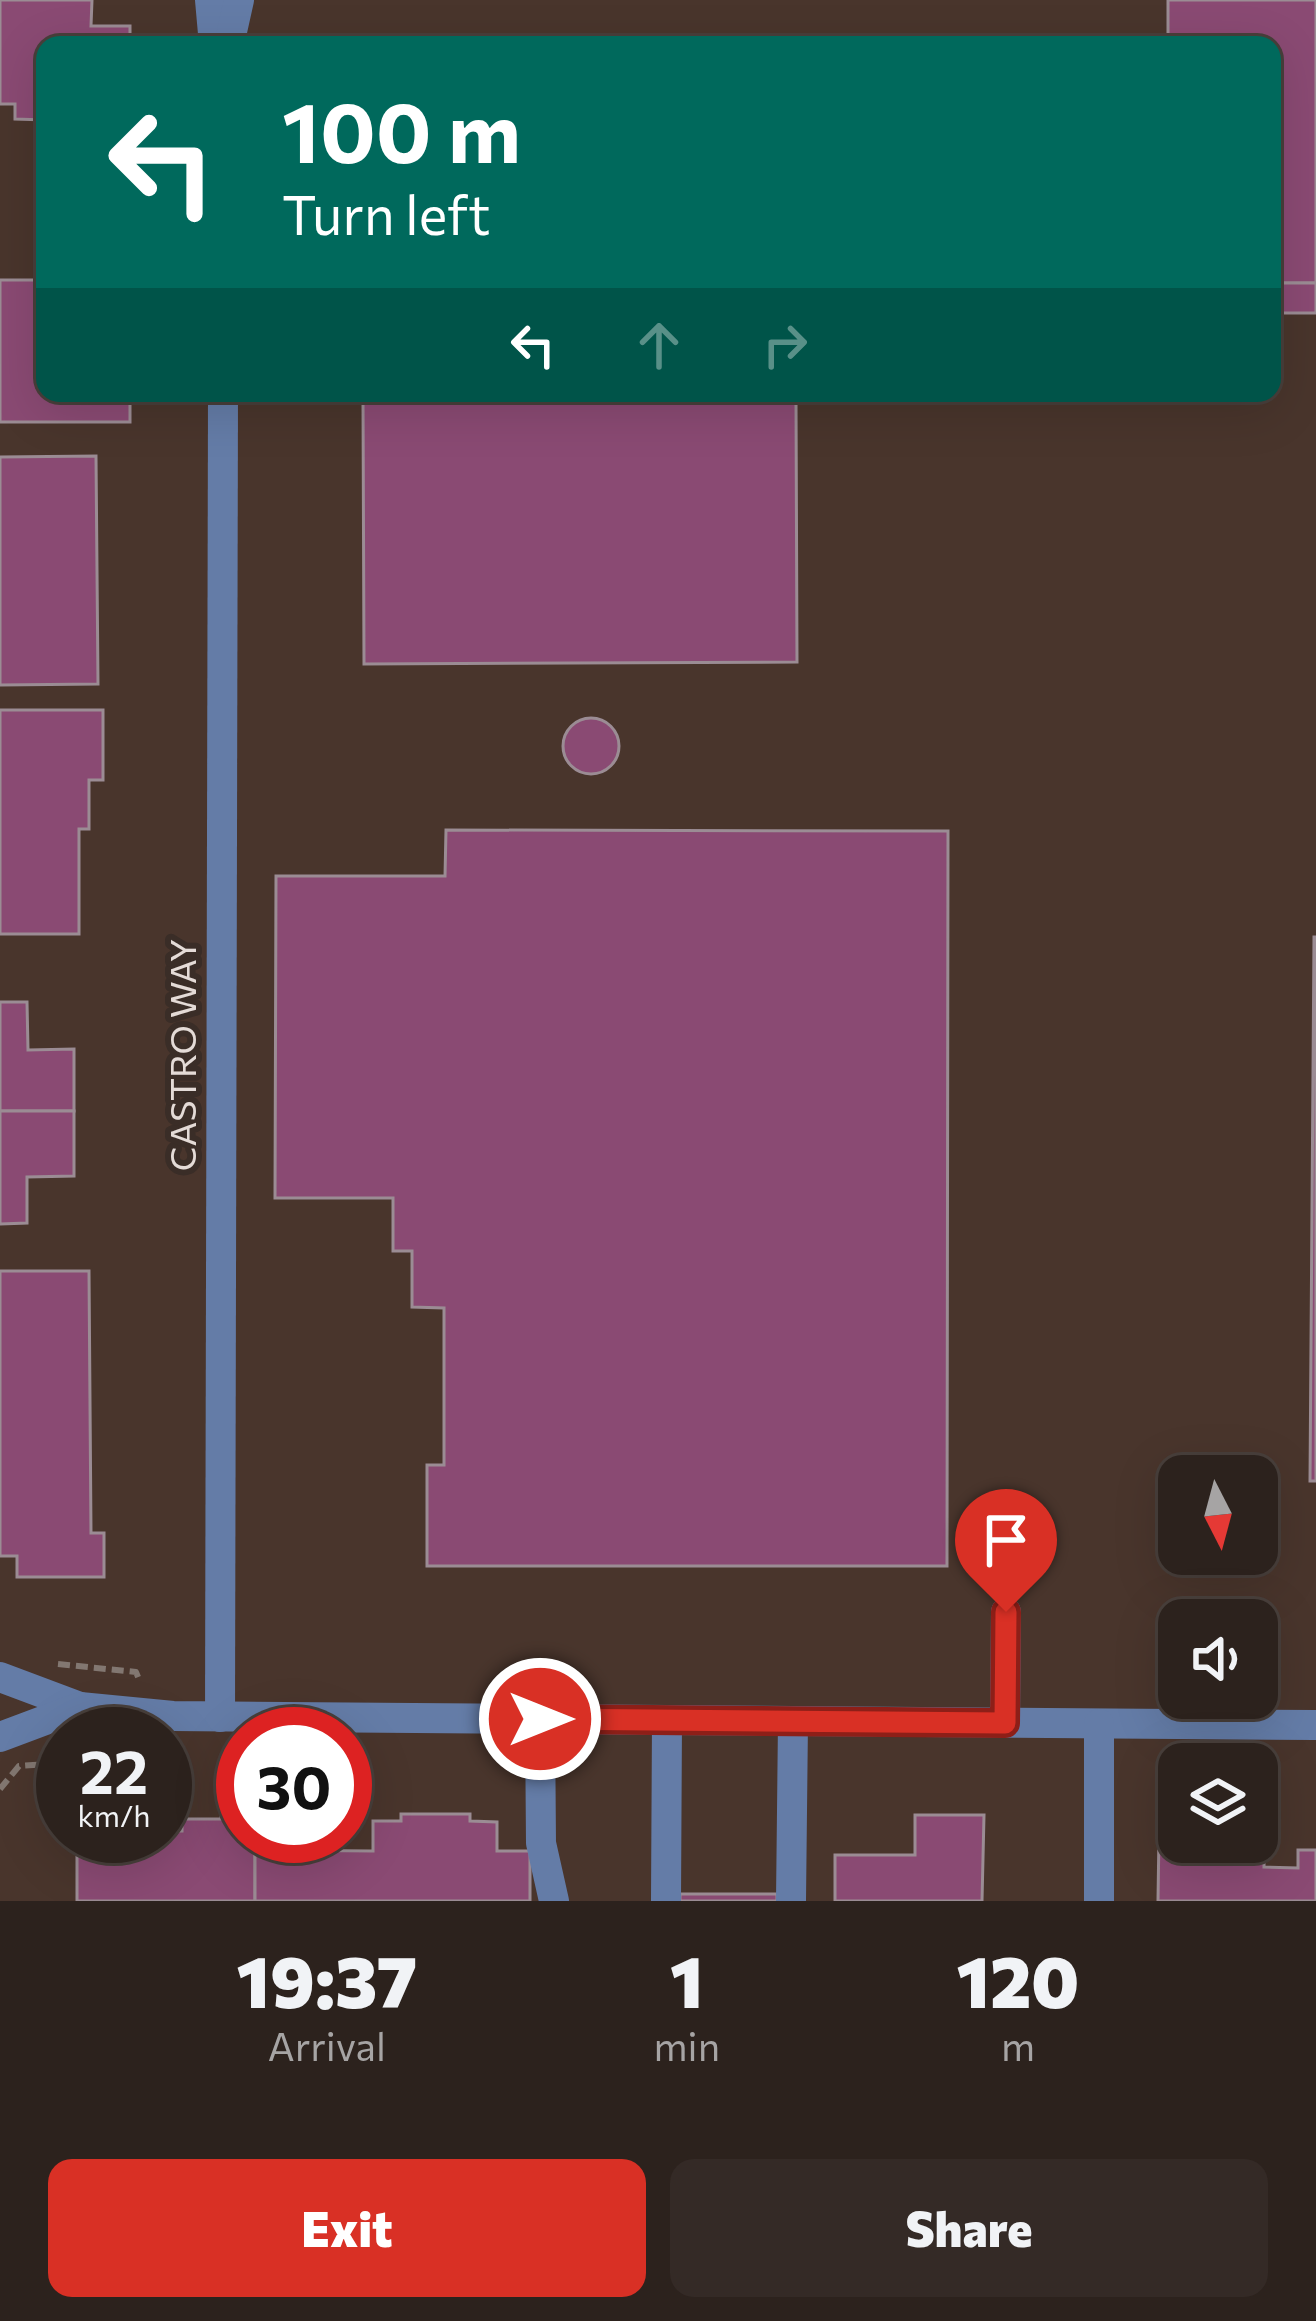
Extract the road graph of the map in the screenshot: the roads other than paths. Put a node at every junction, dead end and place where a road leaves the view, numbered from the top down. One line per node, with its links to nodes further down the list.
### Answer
1 (210, 0): 3 (street)
2 (238, 0): 4 (street)
3 (213, 36)
4 (231, 36)
5 (223, 402): 9 (street, CASTRO WAY)
6 (1006, 1612): 14 (street)
7 (0, 1677): 8 (street)
8 (80, 1707)
9 (220, 1707)
10 (372, 1718): 11 (street)
11 (540, 1719): 12 (street); 19 (street)
12 (667, 1720): 13 (street); 20 (street)
13 (793, 1721): 14 (street); 21 (street)
14 (1005, 1723): 16 (street)
15 (36, 1724): 18 (street)
16 (1099, 1724): 17 (street); 22 (street)
17 (1316, 1725)
18 (0, 1737)
19 (554, 1901)
20 (666, 1901)
21 (791, 1901)
22 (1099, 1901)

